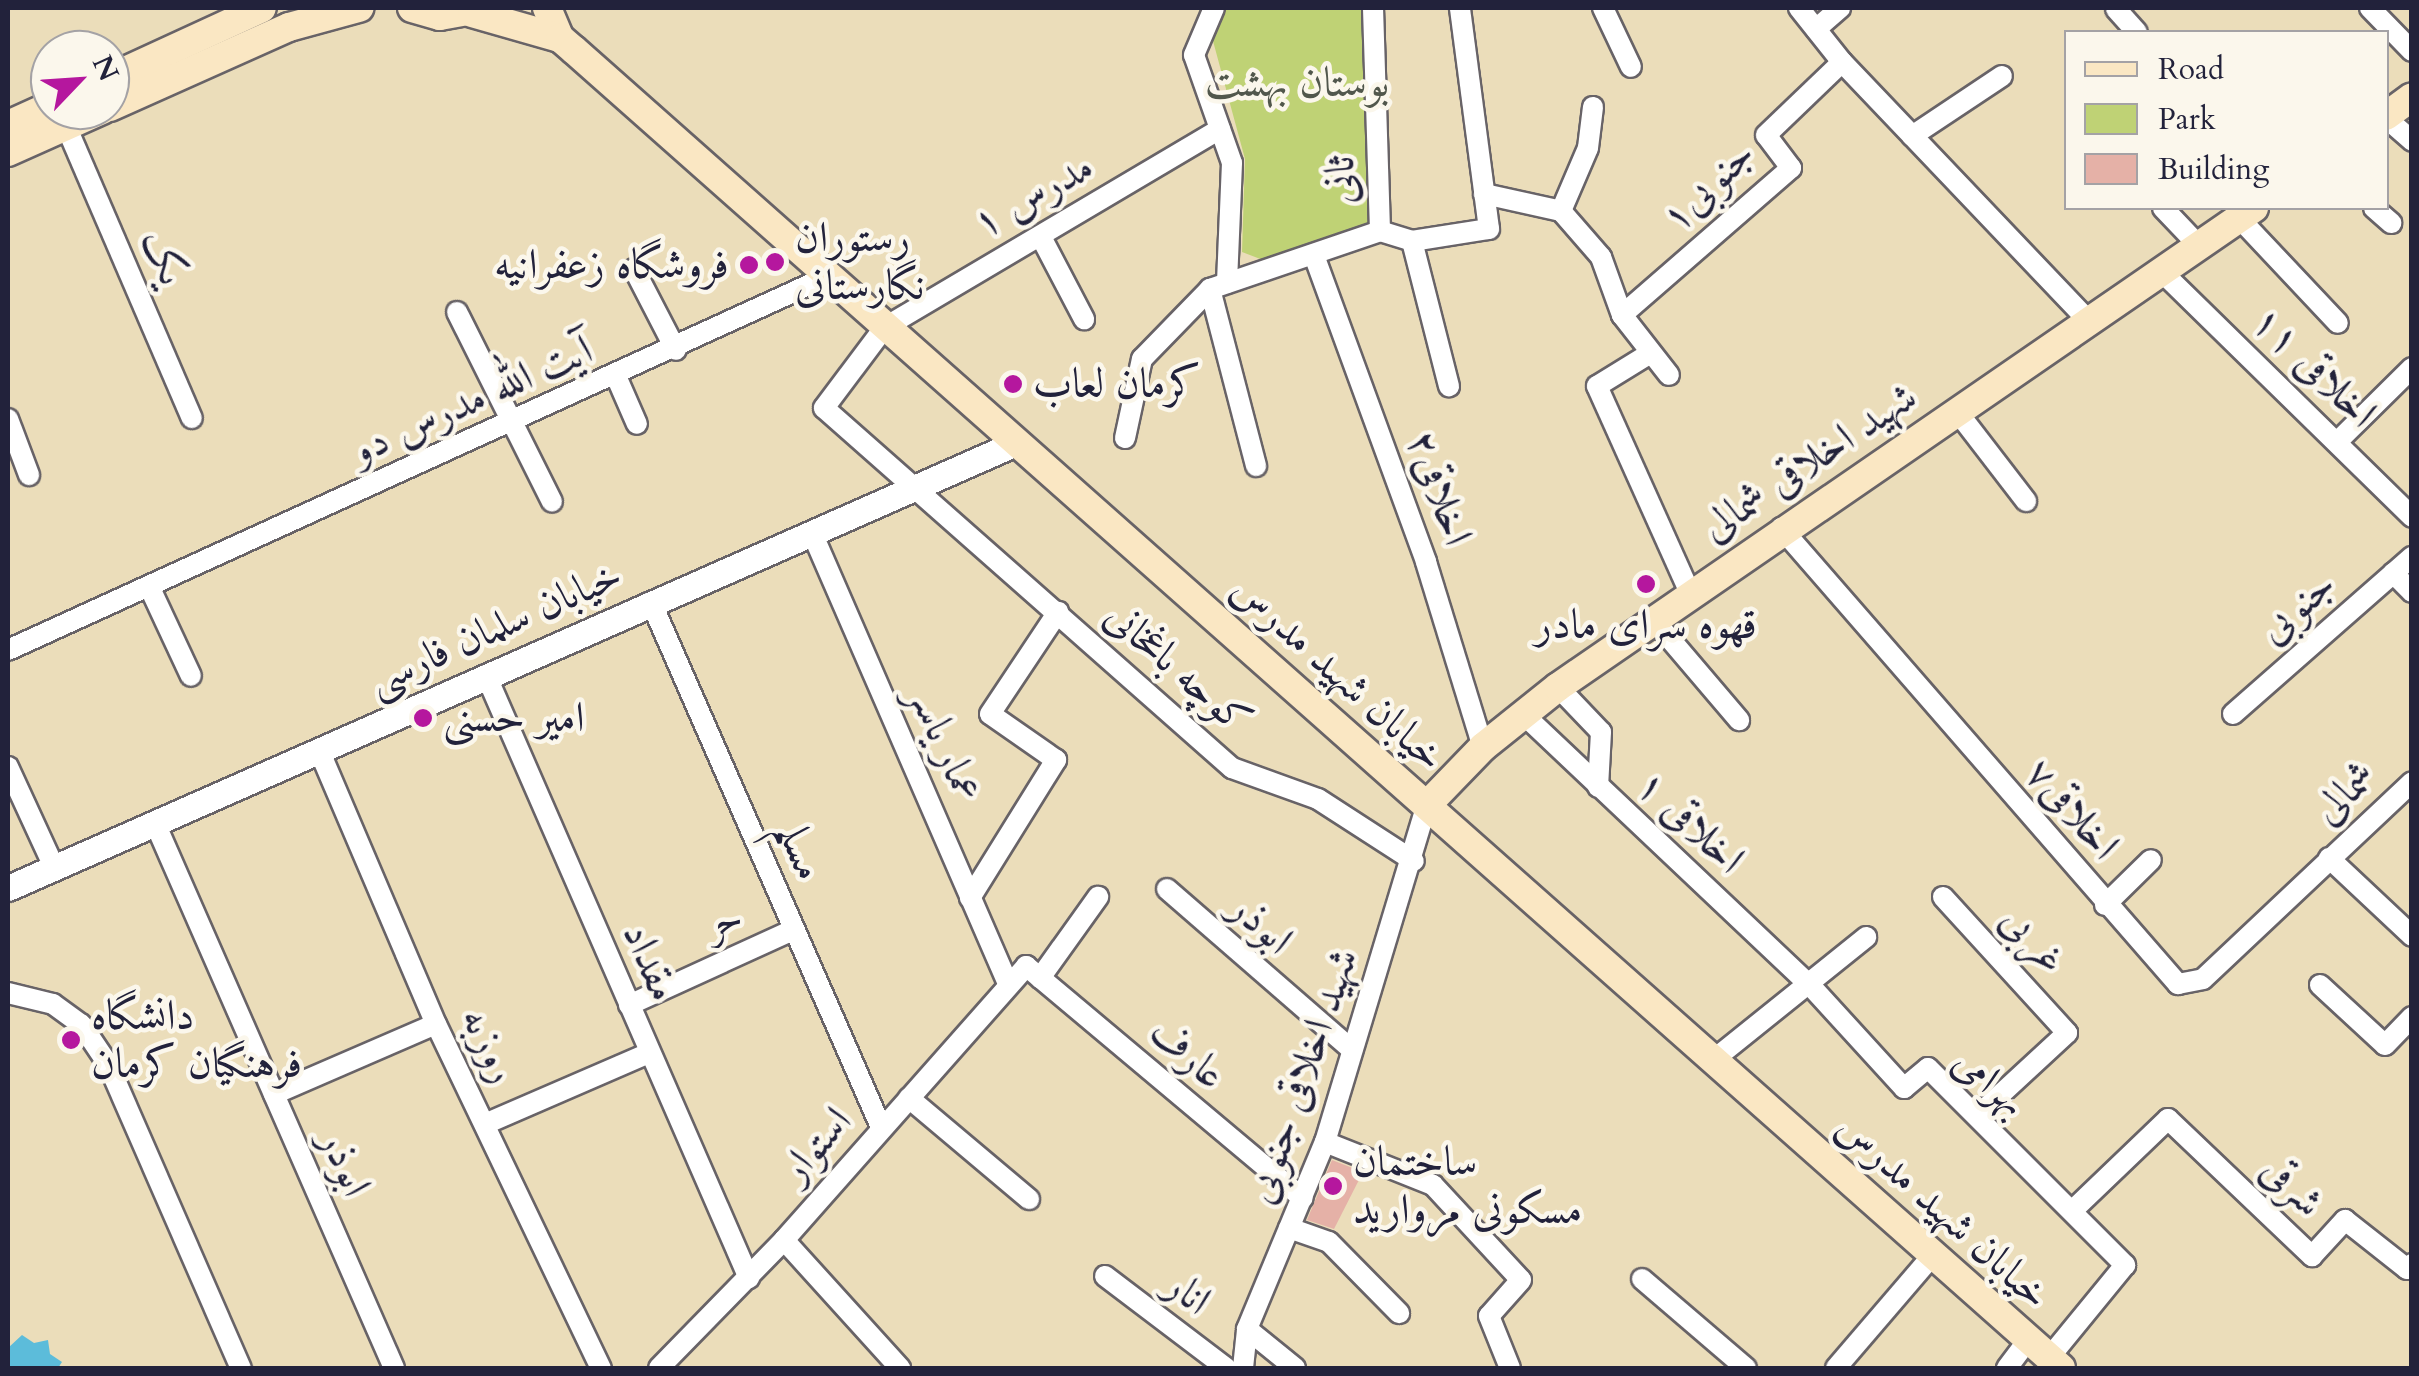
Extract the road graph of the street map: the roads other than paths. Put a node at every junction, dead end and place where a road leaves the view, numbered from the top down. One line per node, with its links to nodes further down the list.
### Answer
1 (262, 8): 20 (main road)
2 (359, 8): 22 (main road)
3 (412, 8): 13 (main road, خیابان شهید مدرس)
4 (548, 8): 16 (main road, خیابان شهید مدرس)
5 (1214, 8): 29 (street)
6 (1373, 8): 39 (street, ثانی)
7 (1460, 8): 33 (street)
8 (1603, 8): 19 (street)
9 (1800, 8): 14 (street)
10 (1840, 8): 14 (street)
11 (2370, 8): 17 (street)
12 (2116, 9): 15 (street)
13 (478, 10): 16 (main road, خیابان شهید مدرس)
14 (1816, 29): 18 (street)
15 (2135, 30)
16 (560, 38): 46 (main road, خیابان شهید مدرس)
17 (2412, 52)
18 (1842, 62): 30 (street); 49 (street, جنوبی۱)
19 (1631, 66)
20 (130, 69)
21 (2002, 76): 30 (street)
22 (130, 97)
23 (2412, 97): 25 (main road)
24 (1592, 107): 36 (street)
25 (2389, 115)
26 (2389, 120): 31 (street)
27 (39, 130): 32 (main road)
28 (64, 130): 61 (street, یک)
29 (1220, 130): 40 (street, مدرس ۱); 47 (street)
30 (1912, 136): 51 (street)
31 (2412, 140)
32 (8, 152)
33 (1484, 194): 36 (street); 41 (street)
34 (2165, 210): 42 (street)
35 (2376, 210): 38 (street)
36 (1561, 211): 49 (street)
37 (2246, 213): 42 (main road, شهید اخلاقی شمالی); 52 (street)
38 (2392, 223)
39 (1380, 231): 41 (street); 43 (street)
40 (1041, 237): 50 (street); 53 (street, مدرس ۱)
41 (1412, 241): 59 (street)
42 (2199, 246): 45 (main road, شهید اخلاقی شمالی)
43 (1316, 258): 47 (street); 92 (street, اخلاقی۲)
44 (634, 270): 54 (street)
45 (2162, 272): 51 (main road, شهید اخلاقی شمالی); 66 (street, اخلاقی ۱۱)
46 (824, 278): 53 (main road, خیابان شهید مدرس); 54 (street, آیت الله مدرس دو)
47 (1219, 286): 65 (street); 69 (street)
48 (457, 312): 63 (street)
49 (1622, 315): 55 (street)
50 (1084, 319)
51 (2089, 321): 60 (main road, شهید اخلاقی شمالی)
52 (2338, 323)
53 (884, 328): 67 (main road, خیابان شهید مدرس); 71 (street, مدرس ۱)
54 (676, 350): 58 (street, آیت الله مدرس دو)
55 (1649, 354): 57 (street); 81 (street)
56 (2412, 368): 66 (street)
57 (1670, 375)
58 (616, 376): 63 (street, آیت الله مدرس دو); 64 (street)
59 (1450, 386)
60 (1956, 410): 72 (street); 75 (main road, شهید اخلاقی شمالی)
61 (192, 418)
62 (8, 420): 68 (street)
63 (514, 422): 73 (street); 79 (street, آیت الله مدرس دو)
64 (637, 424)
65 (1126, 438)
66 (2338, 441): 74 (street, اخلاقی ۱۱)
67 (1016, 443): 71 (street, خیابان سلمان فارسی); 97 (main road, خیابان شهید مدرس)
68 (13, 451): 70 (street)
69 (1256, 466)
70 (29, 475)
71 (920, 489): 76 (street, خیابان سلمان فارسی); 83 (street, کوچه باغخانی)
72 (2026, 501)
73 (552, 502)
74 (2412, 517)
75 (1781, 528): 81 (main road, شهید اخلاقی شمالی); 108 (street, اخلاقی۷)
76 (813, 535): 82 (street, خیابان سلمان فارسی); 106 (street, عمار یاسر)
77 (2412, 557): 78 (street, جنوبی)
78 (2393, 573): 80 (street); 90 (street, جنوبی)
79 (149, 586): 85 (street, آیت الله مدرس دو); 87 (street)
80 (2412, 592)
81 (1690, 593): 84 (main road, شهید اخلاقی شمالی)
82 (651, 602): 86 (street, خیابان سلمان فارسی); 109 (street, مسلم)
83 (1058, 612): 101 (street, کوچه باغخانی); 106 (street)
84 (1653, 618): 88 (main road, شهید اخلاقی شمالی); 91 (street)
85 (8, 650)
86 (486, 674): 93 (street, خیابان سلمان فارسی); 117 (street, مقداد)
87 (191, 676)
88 (1558, 687): 89 (main road, شهید اخلاقی شمالی); 96 (street)
89 (1522, 713): 92 (main road, شهید اخلاقی شمالی); 96 (street, اخلاقی ۱)
90 (2232, 714)
91 (1739, 720)
92 (1483, 747): 97 (main road, شهید اخلاقی شمالی)
93 (319, 750): 98 (street, خیابان سلمان فارسی); 119 (street, روزبه)
94 (8, 766): 102 (street)
95 (2412, 782): 99 (street, شمالی)
96 (1598, 787): 114 (street, اخلاقی ۱)
97 (1427, 806): 101 (street, شهید اخلاقی جنوبی); 122 (main road, خیابان شهید مدرس)
98 (155, 823): 102 (street, خیابان سلمان فارسی); 123 (street, ابوذر)
99 (2329, 858): 108 (street, اخلاقی۷); 110 (street)
100 (2151, 860): 108 (street)
101 (1414, 861): 120 (street, شهید اخلاقی جنوبی)
102 (54, 867): 103 (street, خیابان سلمان فارسی)
103 (8, 888)
104 (1168, 889): 120 (street, ابوذر)
105 (1943, 897): 125 (street, غربی)
106 (970, 898): 113 (street, عمار یاسر)
107 (1098, 898): 112 (street, استوار)
108 (2104, 905)
109 (794, 930): 117 (street, حر); 127 (street, مسلم)
110 (2412, 936)
111 (1866, 937): 114 (street)
112 (1033, 972): 113 (street, استوار); 129 (street, عارف)
113 (1008, 983): 124 (street, استوار)
114 (1810, 984): 122 (street); 125 (street, بهرامی)
115 (2320, 985): 118 (street)
116 (8, 993): 142 (street)
117 (628, 1006): 121 (street, مقداد)
118 (2412, 1017)
119 (436, 1024): 123 (street); 126 (street, روزبه)
120 (1352, 1050): 128 (street, شهید اخلاقی جنوبی)
121 (649, 1053): 126 (street); 137 (street, مقداد)
122 (1712, 1061): 134 (main road, خیابان شهید مدرس)
123 (274, 1094): 143 (street, ابوذر)
124 (909, 1098): 127 (street, استوار); 130 (street)
125 (1978, 1115): 131 (street, بهرامی)
126 (485, 1124): 144 (street, روزبه)
127 (881, 1127): 133 (street, استوار)
128 (1325, 1142): 129 (street, شهید اخلاقی جنوبی); 150 (street)
129 (1302, 1198): 132 (street, شهید اخلاقی جنوبی)
130 (1029, 1200)
131 (2072, 1211): 135 (street, شرقی); 141 (street, بهرامی)
132 (1289, 1228): 139 (street); 140 (street, شهید اخلاقی جنوبی)
133 (784, 1240): 137 (street, استوار); 146 (street)
134 (1933, 1255): 141 (main road, خیابان شهید مدرس); 152 (street)
135 (2412, 1264)
136 (1105, 1276): 147 (street, انار)
137 (749, 1278): 145 (street, استوار)
138 (1642, 1279): 151 (street)
139 (1399, 1313)
140 (1246, 1329): 148 (street, شهید اخلاقی جنوبی); 149 (street)
141 (2046, 1356): 153 (street)
142 (241, 1368)
143 (394, 1368)
144 (601, 1368)
145 (658, 1368)
146 (900, 1368)
147 (1226, 1368)
148 (1243, 1368)
149 (1295, 1368)
150 (1510, 1368)
151 (1746, 1368)
152 (1836, 1368)
153 (2007, 1368)

